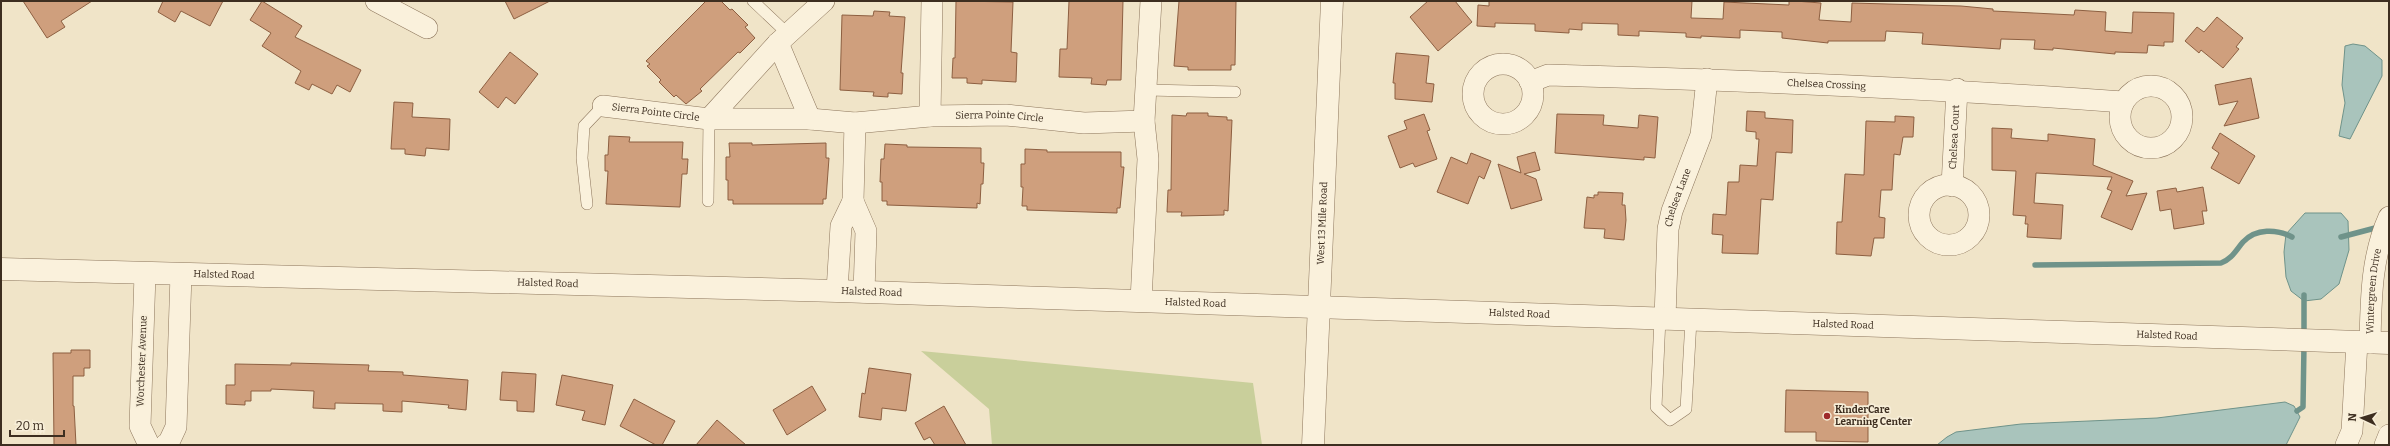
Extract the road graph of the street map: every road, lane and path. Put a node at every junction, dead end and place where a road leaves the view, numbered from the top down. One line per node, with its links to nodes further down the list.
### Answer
1 (376, 1): 7 (street)
2 (753, 1): 8 (lane)
3 (824, 1): 8 (street, Sierra Pointe Circle)
4 (932, 1): 16 (street)
5 (1151, 1): 11 (street)
6 (1332, 1): 32 (street, West 13 Mile Road)
7 (427, 28)
8 (783, 39): 17 (street, Sierra Pointe Circle); 18 (street)
9 (1707, 79): 10 (street, Chelsea Crossing); 12 (street, Chelsea Crossing); 33 (street, Chelsea Lane)
10 (1530, 82)
11 (1147, 90): 13 (lane); 19 (street)
12 (1957, 90): 14 (street, Chelsea Crossing); 21 (street, Chelsea Court)
13 (1235, 92)
14 (2123, 102)
15 (603, 106): 17 (street, Sierra Pointe Circle); 24 (lane)
16 (930, 116): 19 (street, Sierra Pointe Circle); 20 (street, Sierra Pointe Circle)
17 (709, 119): 18 (street, Sierra Pointe Circle); 22 (lane)
18 (810, 119): 20 (street, Sierra Pointe Circle)
19 (1144, 121): 31 (street)
20 (855, 123): 23 (street)
21 (1952, 186)
22 (708, 201)
23 (854, 201): 29 (street); 30 (street)
24 (587, 204)
25 (2389, 217): 35 (street, Wintergreen Drive)
26 (1, 269): 27 (street, Halsted Road)
27 (145, 274): 28 (street, Halsted Road); 37 (street, Worchester Avenue)
28 (181, 274): 29 (street, Halsted Road); 38 (street)
29 (837, 291): 30 (street, Halsted Road)
30 (864, 292): 31 (street, Halsted Road)
31 (1141, 301): 32 (street, Halsted Road)
32 (1318, 308): 33 (street, Halsted Road); 39 (street, West 13 Mile Road)
33 (1663, 319): 34 (street, Halsted Road); 34 (lane)
34 (1691, 320): 35 (street, Halsted Road)
35 (2372, 343): 40 (street, Wintergreen Drive)
36 (2389, 435): 41 (street)
37 (149, 445)
38 (165, 445)
39 (1313, 445)
40 (2346, 445)
41 (2385, 445)

